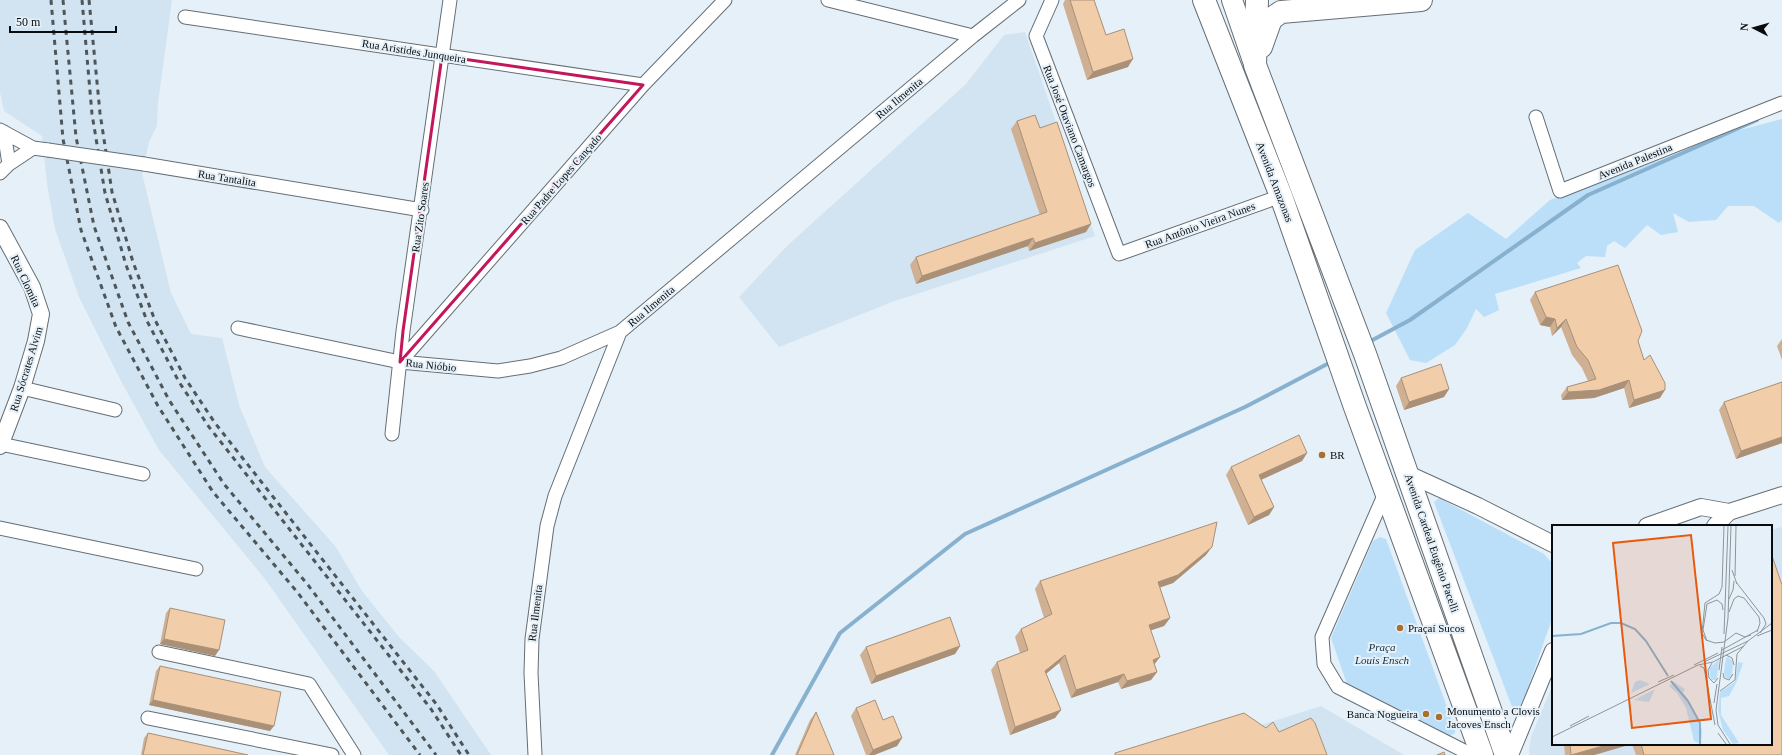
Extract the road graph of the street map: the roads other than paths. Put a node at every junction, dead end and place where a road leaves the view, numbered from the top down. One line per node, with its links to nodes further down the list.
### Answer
1 (450, 0): 12 (street, Rua Zito Soares)
2 (725, 0): 14 (street, Rua Padre Lopes Cançado)
3 (828, 0): 11 (street)
4 (1019, 0): 11 (street, Rua Ilmenita)
5 (1052, 0): 23 (street, Rua José Otaviano Camargos)
6 (1204, 0): 20 (highway, Avenida Amazonas)
7 (1232, 0): 13 (main road, Avenida Amazonas)
8 (1256, 0): 13 (highway)
9 (1421, 0): 13 (highway)
10 (185, 17): 12 (street, Rua Aristides Junqueira)
11 (973, 36): 26 (street, Rua Ilmenita)
12 (442, 56): 14 (street, Rua Aristides Junqueira); 21 (street, Rua Zito Soares)
13 (1255, 65): 27 (highway, Avenida Amazonas)
14 (643, 85): 28 (street, Rua Padre Lopes Cançado)
15 (1782, 103): 16 (street, Avenida Palestina)
16 (1536, 117)
17 (2, 131): 18 (street, Rua Tantalita); 19 (street, Rua Tantalita)
18 (33, 148): 19 (street, Rua Tantalita); 21 (street, Rua Tantalita, bridge)
19 (5, 168)
20 (1281, 196): 23 (street, Rua Antônio Vieira Nunes); 35 (highway, Avenida Amazonas)
21 (422, 210): 28 (street, Rua Zito Soares)
22 (0, 228): 24 (street, Rua Clomita)
23 (1119, 254)
24 (41, 314): 29 (street, Rua Sócrates Alvim)
25 (238, 328): 28 (street, Rua Nióbio)
26 (620, 332): 28 (street, Rua Nióbio); 48 (street, Rua Ilmenita)
27 (1366, 354): 34 (highway, Avenida Cardeal Eugênio Pacelli)
28 (400, 362): 31 (street, Rua Zito Soares)
29 (22, 388): 30 (street); 32 (street, Rua Sócrates Alvim)
30 (115, 410)
31 (392, 434)
32 (0, 445): 33 (street)
33 (142, 474)
34 (1408, 474): 41 (street); 51 (highway, Avenida Cardeal Eugênio Pacelli)
35 (1386, 491): 49 (street); 50 (highway)
36 (1782, 495): 37 (street)
37 (1729, 512): 38 (street); 39 (street)
38 (1650, 525)
39 (1716, 525)
40 (0, 528): 42 (street)
41 (1552, 543)
42 (196, 569)
43 (159, 652): 47 (street)
44 (1552, 653): 52 (street)
45 (148, 718): 46 (street)
46 (332, 755)
47 (354, 755)
48 (535, 755)
49 (1472, 755)
50 (1482, 755)
51 (1506, 755)
52 (1510, 755)

